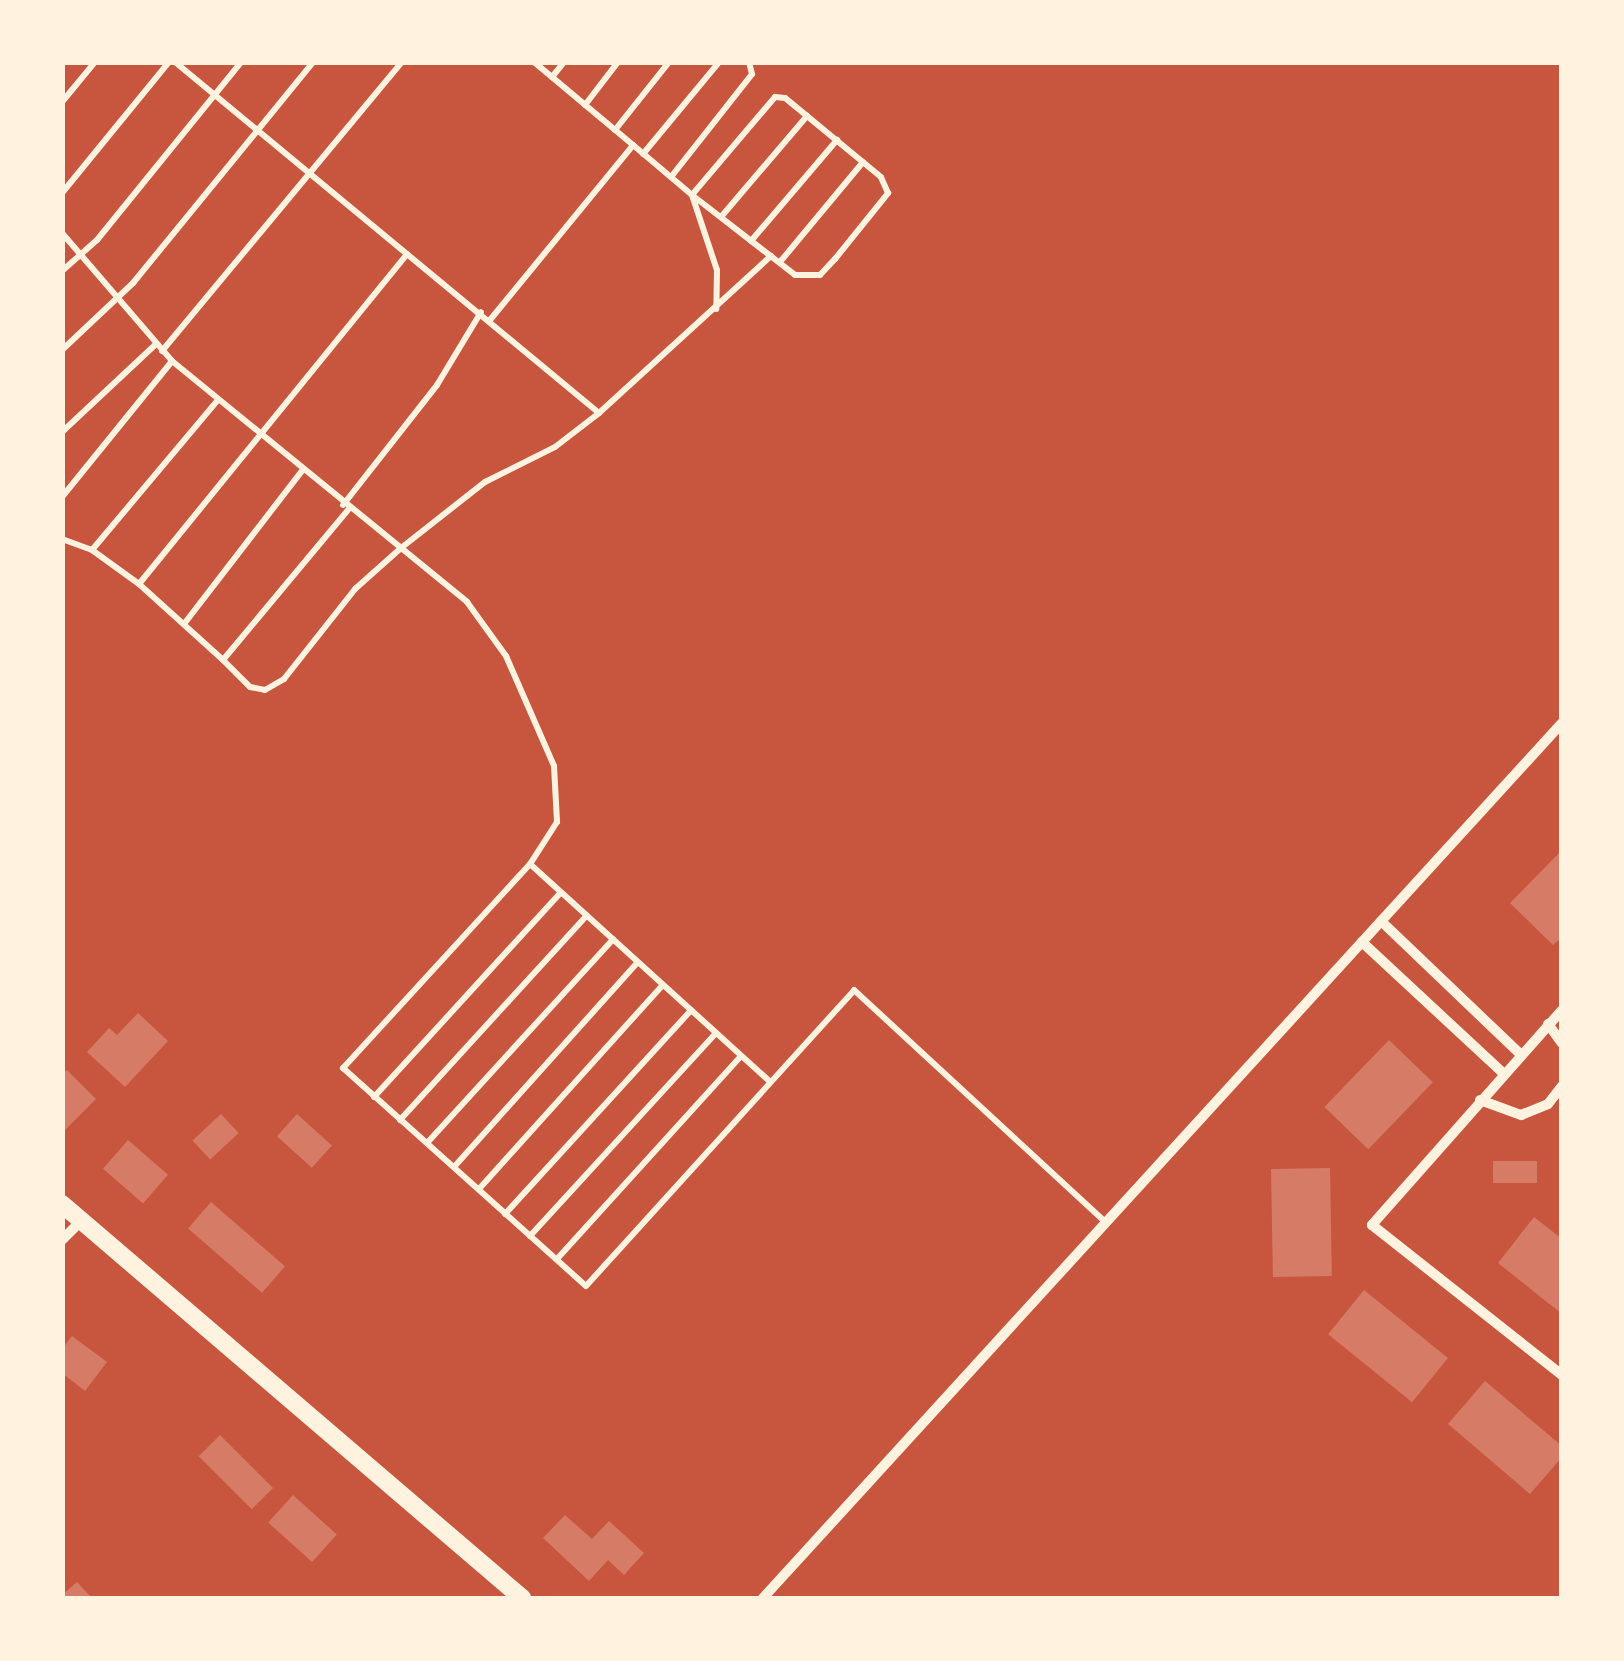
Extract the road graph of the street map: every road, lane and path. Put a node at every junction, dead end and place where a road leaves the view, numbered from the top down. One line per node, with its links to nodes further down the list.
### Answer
1 (95, 62): 14 (lane)
2 (172, 62): 13 (lane); 25 (lane)
3 (241, 62): 13 (lane)
4 (314, 62): 18 (lane)
5 (402, 62): 23 (lane)
6 (534, 62): 12 (lane)
7 (564, 62): 12 (lane)
8 (618, 62): 15 (lane)
9 (669, 62): 17 (lane)
10 (719, 62): 21 (lane)
11 (749, 62): 24 (lane)
12 (552, 77): 15 (lane)
13 (214, 96): 18 (lane); 30 (lane)
14 (62, 102)
15 (585, 104): 17 (lane)
16 (807, 116): 19 (lane); 26 (lane); 27 (lane)
17 (615, 130): 20 (lane)
18 (257, 131): 23 (lane); 35 (lane)
19 (837, 140): 22 (lane); 29 (lane)
20 (633, 145): 21 (lane); 38 (lane)
21 (644, 154): 24 (lane)
22 (863, 162): 33 (lane); 33 (lane)
23 (312, 175): 31 (lane); 39 (lane)
24 (671, 177): 26 (lane)
25 (62, 193)
26 (692, 194): 27 (lane); 36 (lane)
27 (721, 217): 29 (lane)
28 (62, 232): 30 (lane)
29 (752, 242): 32 (lane)
30 (82, 254): 34 (lane); 35 (lane)
31 (407, 254): 37 (lane); 45 (lane)
32 (771, 256): 33 (lane); 36 (lane)
33 (780, 262)
34 (62, 271)
35 (118, 299): 39 (lane); 40 (lane)
36 (716, 309): 43 (lane)
37 (481, 312): 38 (lane); 48 (lane)
38 (490, 320): 43 (lane)
39 (158, 348): 41 (lane); 44 (lane)
40 (62, 350)
41 (172, 361): 42 (lane); 47 (lane)
42 (218, 400): 45 (lane); 51 (lane)
43 (600, 413): 50 (lane)
44 (62, 432)
45 (262, 437): 46 (lane); 52 (lane)
46 (302, 471): 48 (lane); 53 (lane)
47 (62, 497)
48 (346, 507): 50 (lane); 54 (lane)
49 (62, 539): 51 (lane)
50 (402, 548): 54 (lane); 56 (lane)
51 (92, 550): 52 (lane)
52 (139, 584): 53 (lane)
53 (184, 624): 54 (lane)
54 (223, 660)
55 (1562, 723): 59 (street)
56 (530, 864): 57 (lane); 74 (lane)
57 (561, 892): 58 (lane); 74 (lane)
58 (587, 915): 60 (lane); 76 (lane)
59 (1381, 921): 61 (street); 69 (street)
60 (613, 939): 62 (lane); 77 (lane)
61 (1362, 942): 71 (street); 83 (street)
62 (638, 962): 63 (lane); 78 (lane)
63 (664, 985): 64 (lane); 79 (lane)
64 (690, 1010): 67 (lane); 81 (lane)
65 (1562, 1010): 66 (street)
66 (1548, 1024): 68 (street); 69 (street)
67 (716, 1033): 70 (lane); 84 (lane)
68 (1562, 1042)
69 (1520, 1054): 71 (street)
70 (741, 1056): 72 (lane); 86 (lane)
71 (1503, 1073): 75 (street)
72 (770, 1082): 83 (lane); 86 (lane)
73 (1562, 1086): 75 (street)
74 (374, 1097): 76 (lane)
75 (1480, 1100): 87 (street)
76 (400, 1120): 77 (lane)
77 (427, 1144): 78 (lane)
78 (454, 1168): 79 (lane)
79 (478, 1189): 81 (lane)
80 (62, 1204): 82 (main road)
81 (506, 1214): 84 (lane)
82 (82, 1221): 85 (street); 88 (main road)
83 (1105, 1222): 89 (street)
84 (530, 1236): 86 (lane)
85 (62, 1240)
86 (557, 1260)
87 (1562, 1375)
88 (522, 1598)
89 (763, 1598)

